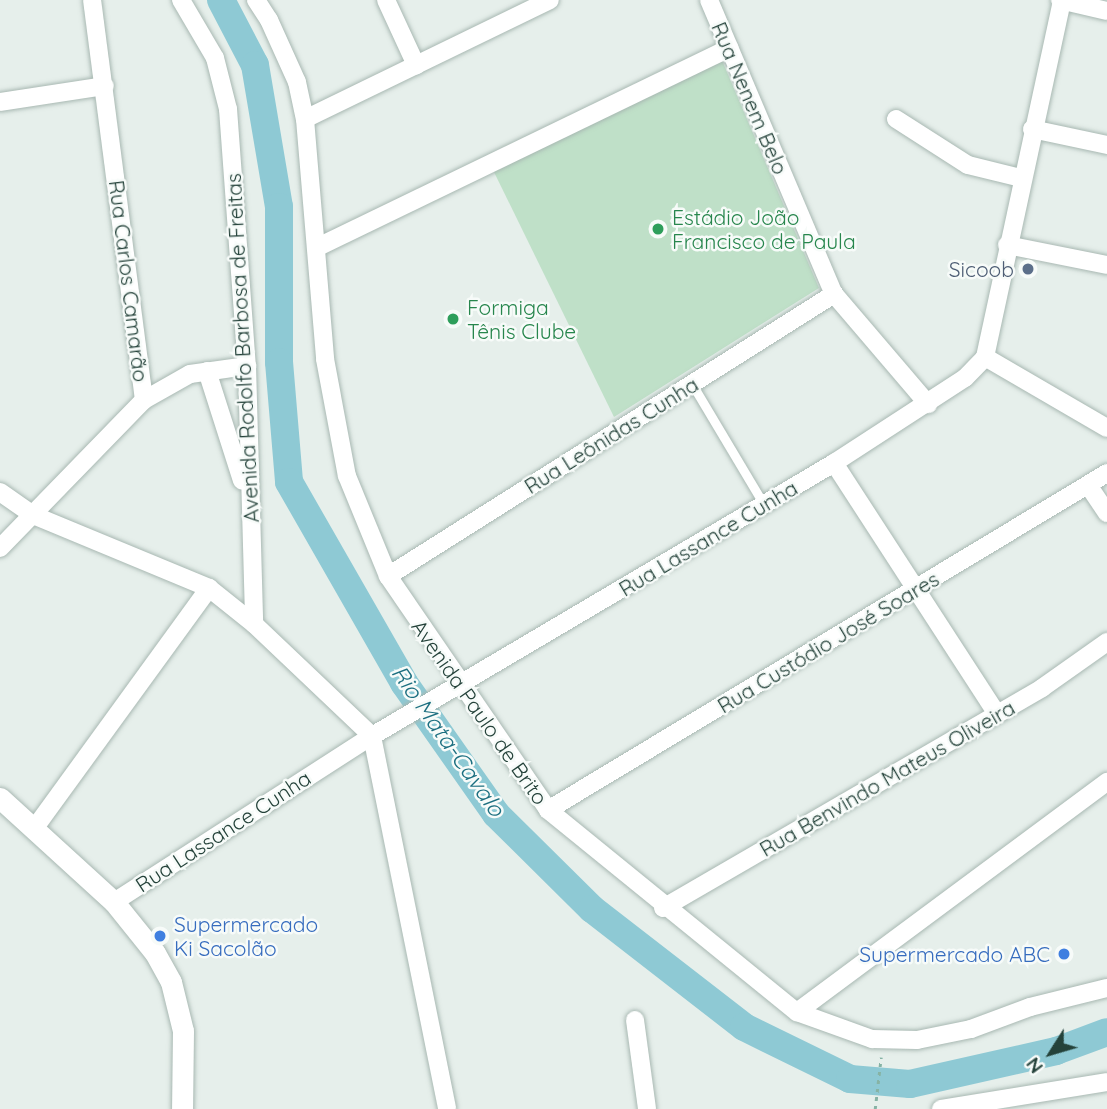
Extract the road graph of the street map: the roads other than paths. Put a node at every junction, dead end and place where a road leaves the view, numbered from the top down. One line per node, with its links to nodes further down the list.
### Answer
1 (92, 0): 12 (street, Rua Carlos Camarão)
2 (181, 0): 24 (street, Avenida Rodolfo Barbosa de Freitas)
3 (256, 0): 14 (street, Avenida Paulo de Brito)
4 (386, 0): 11 (street)
5 (550, 0): 8 (street)
6 (709, 0): 10 (street, Rua Nenem Belo)
7 (1061, 0): 9 (street); 16 (street)
8 (524, 6): 11 (street)
9 (1107, 10)
10 (729, 48): 20 (street); 22 (street, Rua Nenem Belo)
11 (416, 65): 14 (street)
12 (105, 86): 13 (street); 27 (street, Rua Carlos Camarão)
13 (0, 102)
14 (304, 119): 20 (street, Avenida Paulo de Brito)
15 (896, 119): 18 (street)
16 (1032, 129): 17 (street); 18 (street)
17 (1107, 145)
18 (1021, 178): 19 (street)
19 (1007, 245): 21 (street); 23 (street)
20 (318, 247): 39 (street, Avenida Paulo de Brito)
21 (1107, 265)
22 (834, 294): 26 (street, Rua Leônidas Cunha); 28 (street, Rua Nenem Belo)
23 (985, 358): 28 (street, Rua Lassance Cunha); 29 (street)
24 (247, 366): 25 (street); 34 (street, Avenida Rodolfo Barbosa de Freitas)
25 (207, 371): 27 (street); 34 (street)
26 (692, 384): 35 (lane); 39 (street, Rua Leônidas Cunha)
27 (144, 400): 37 (street, Rua Carlos Camarão)
28 (928, 404): 30 (street, Rua Lassance Cunha)
29 (1107, 428)
30 (834, 463): 35 (street, Rua Lassance Cunha); 41 (street)
31 (1107, 472): 32 (street, Rua Custódio José Soares)
32 (1088, 485): 36 (street); 41 (street, Rua Custódio José Soares)
33 (0, 492): 37 (street)
34 (248, 501): 42 (street, Avenida Rodolfo Barbosa de Freitas)
35 (763, 503): 44 (street, Rua Lassance Cunha)
36 (1107, 513)
37 (33, 515): 38 (street, Rua Carlos Camarão); 40 (street)
38 (0, 548)
39 (388, 576): 44 (street, Avenida Paulo de Brito)
40 (209, 588): 42 (street); 50 (street)
41 (918, 588): 45 (street); 49 (street, Rua Custódio José Soares)
42 (254, 624): 46 (street)
43 (1107, 642): 45 (street, Rua Benvindo Mateus Oliveira)
44 (461, 686): 46 (street, Rua Lassance Cunha); 49 (street, Avenida Paulo de Brito)
45 (997, 714): 52 (street, Rua Benvindo Mateus Oliveira)
46 (372, 736): 51 (street, Rua Lassance Cunha); 58 (street)
47 (1107, 782): 54 (street)
48 (0, 798): 50 (main road)
49 (548, 810): 52 (street, Avenida Paulo de Brito)
50 (34, 829): 51 (main road)
51 (114, 902): 57 (main road)
52 (663, 908): 54 (street, Avenida Paulo de Brito)
53 (1107, 988): 54 (street, Avenida Paulo de Brito)
54 (797, 1012)
55 (635, 1020): 59 (street)
56 (1107, 1082): 60 (street)
57 (182, 1109)
58 (447, 1109)
59 (648, 1109)
60 (941, 1109)

